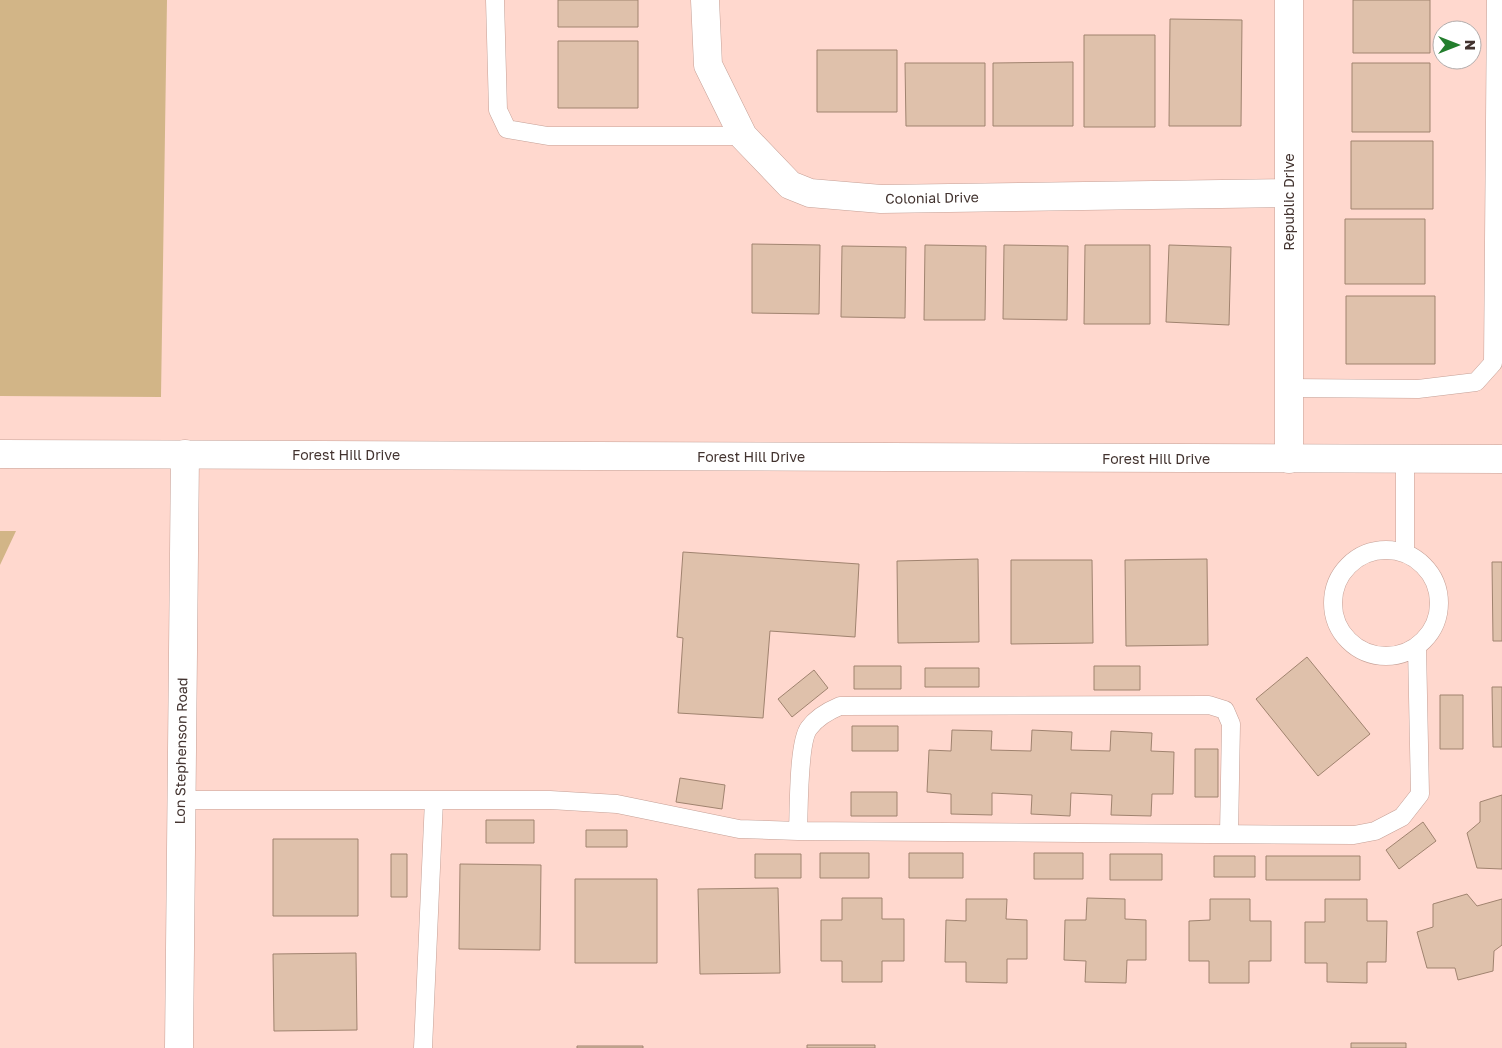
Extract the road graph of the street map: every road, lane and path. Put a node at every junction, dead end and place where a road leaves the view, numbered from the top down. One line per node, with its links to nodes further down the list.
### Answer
1 (495, 0): 5 (lane)
2 (705, 0): 5 (street, Colonial Drive)
3 (1289, 0): 6 (street, Republic Drive)
4 (1496, 0): 7 (lane)
5 (743, 136): 6 (street, Colonial Drive)
6 (1289, 193): 7 (street, Republic Drive)
7 (1288, 395): 10 (street)
8 (0, 454): 9 (street, Forest Hill Drive)
9 (186, 454): 10 (street, Forest Hill Drive); 15 (street, Lon Stephenson Road)
10 (1289, 459): 11 (street, Forest Hill Drive)
11 (1405, 459): 12 (street, Forest Hill Drive); 13 (lane)
12 (1502, 459)
13 (1405, 553): 14 (lane); 14 (lane)
14 (1417, 646): 18 (lane)
15 (181, 800): 16 (lane); 19 (street, Lon Stephenson Road)
16 (434, 800): 17 (lane); 20 (lane)
17 (798, 831): 18 (lane); 18 (lane)
18 (1229, 834)
19 (179, 1048)
20 (422, 1048)

